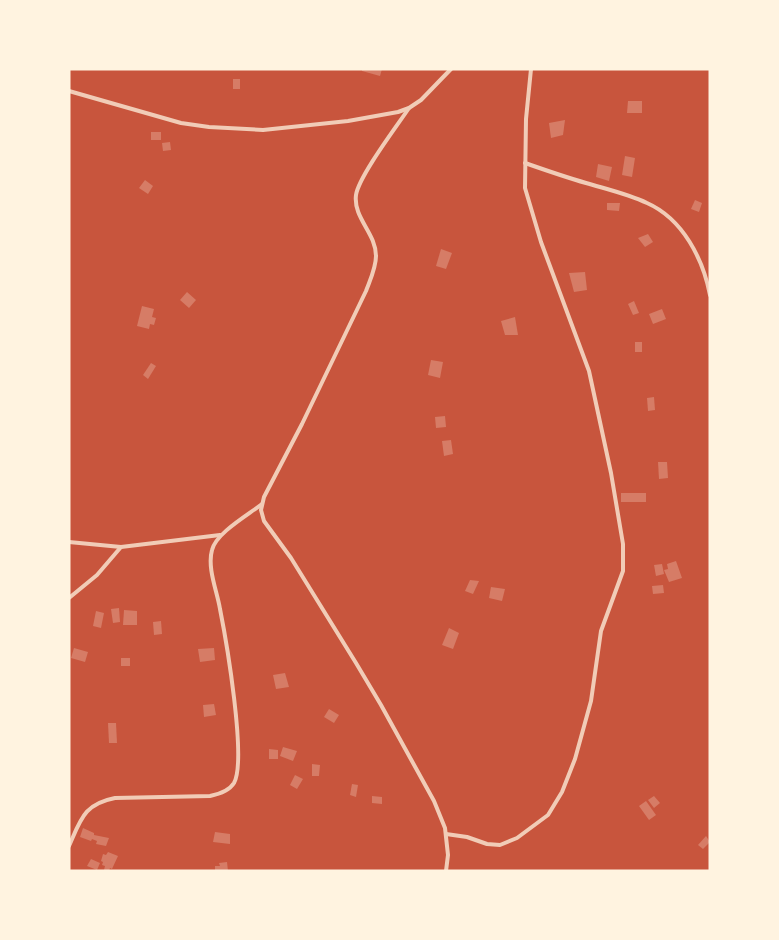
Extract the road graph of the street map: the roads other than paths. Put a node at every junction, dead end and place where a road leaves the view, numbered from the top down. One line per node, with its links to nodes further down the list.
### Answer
1 (451, 69): 4 (street)
2 (531, 69): 5 (street)
3 (69, 91): 4 (street)
4 (409, 108): 7 (street)
5 (525, 163): 6 (street); 12 (street)
6 (710, 295)
7 (262, 504): 8 (street); 12 (street)
8 (221, 536): 10 (street); 13 (street)
9 (69, 542): 10 (street)
10 (122, 547): 11 (street)
11 (69, 598)
12 (446, 834): 14 (street)
13 (69, 846)
14 (446, 871)

